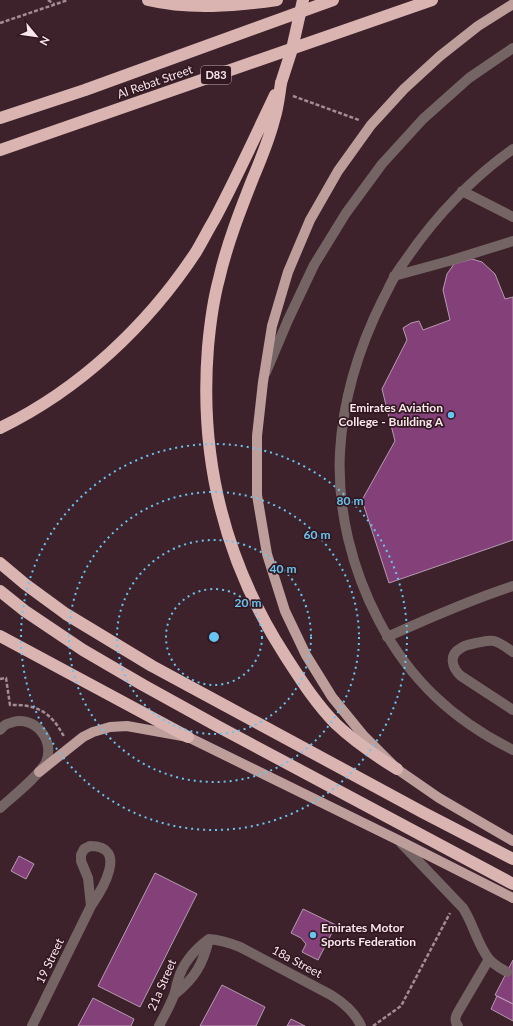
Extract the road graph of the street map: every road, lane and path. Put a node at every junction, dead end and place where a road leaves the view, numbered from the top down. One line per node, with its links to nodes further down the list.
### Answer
1 (48, 0): 9 (path)
2 (68, 0): 9 (path)
3 (148, 0): 4 (highway)
4 (277, 0)
5 (303, 0): 12 (highway, bridge)
6 (333, 0): 14 (highway, Al Rebat Street / D83)
7 (432, 0): 17 (highway, Al Rebat Street / D83)
8 (513, 4): 15 (main road)
9 (54, 5): 10 (path)
10 (0, 23)
11 (513, 50): 22 (street)
12 (281, 83): 23 (highway); 36 (highway)
13 (293, 96): 15 (path)
14 (0, 118)
15 (371, 125): 22 (main road)
16 (513, 149): 18 (street)
17 (0, 150)
18 (462, 191): 19 (street); 21 (street)
19 (513, 217)
20 (513, 241): 21 (street)
21 (394, 276): 28 (street)
22 (263, 382): 36 (main road)
23 (0, 428)
24 (0, 563): 41 (highway)
25 (513, 586): 28 (street)
26 (0, 591): 42 (highway)
27 (0, 636): 34 (highway)
28 (388, 637): 35 (street)
29 (513, 652): 31 (street)
30 (0, 679): 33 (path)
31 (513, 710)
32 (0, 730): 37 (street)
33 (69, 732)
34 (188, 737): 37 (main road); 39 (main road)
35 (513, 750)
36 (398, 770): 40 (main road)
37 (39, 772): 38 (street)
38 (0, 808)
39 (398, 840): 43 (main road); 44 (street)
40 (513, 841)
41 (513, 859)
42 (513, 884)
43 (513, 898)
44 (457, 900): 47 (street); 53 (path)
45 (91, 906): 45 (street, 19 Street); 50 (street, 19 Street)
46 (209, 939): 49 (street); 49 (street, 21a Street); 52 (street, 18a Street)
47 (489, 959): 48 (street); 54 (street)
48 (507, 972)
49 (175, 994): 51 (street, 21a Street)
50 (32, 1026)
51 (159, 1026)
52 (361, 1026)
53 (373, 1026)
54 (458, 1026)

